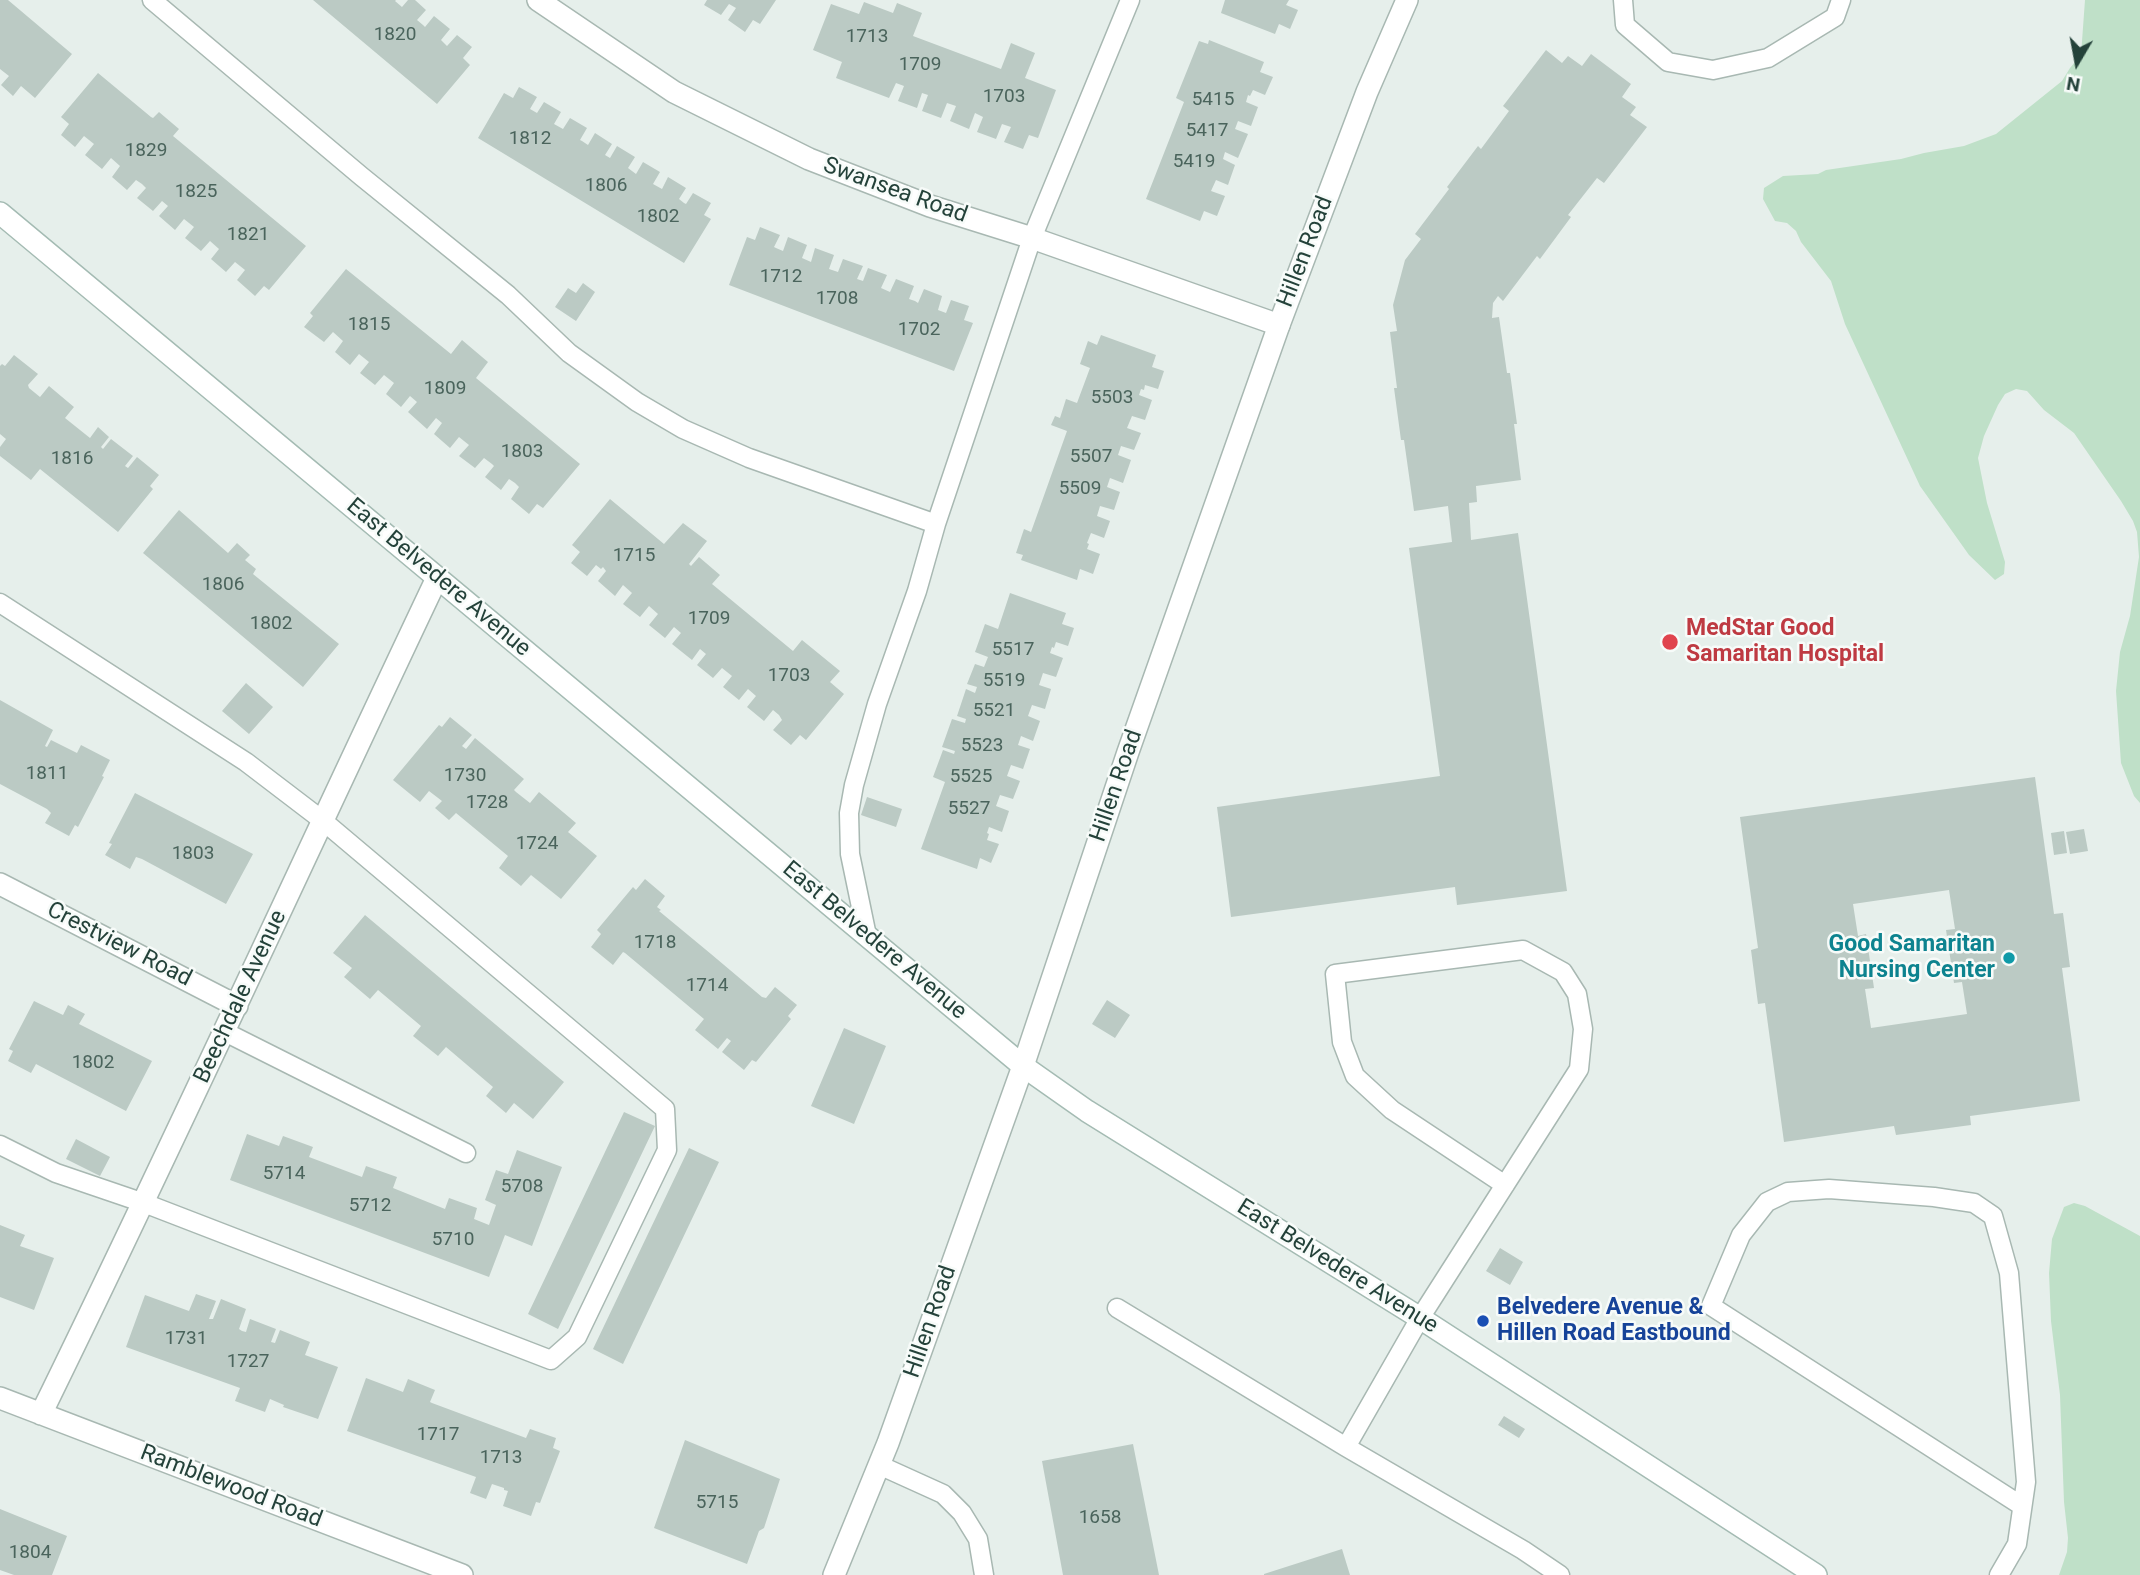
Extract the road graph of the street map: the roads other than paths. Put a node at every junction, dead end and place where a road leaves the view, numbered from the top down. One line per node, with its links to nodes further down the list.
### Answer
1 (152, 0): 10 (lane)
2 (538, 0): 8 (street, Swansea Road)
3 (1130, 0): 8 (lane)
4 (1407, 0): 9 (street, Hillen Road)
5 (1623, 0): 6 (lane)
6 (1841, 0)
7 (0, 213): 11 (street, East Belvedere Avenue)
8 (1032, 238): 9 (street, Swansea Road); 10 (lane)
9 (1279, 325): 18 (street, Hillen Road)
10 (936, 524): 15 (lane)
11 (438, 578): 13 (street, Beechdale Avenue); 15 (street, East Belvedere Avenue)
12 (0, 603): 13 (lane)
13 (322, 820): 16 (street, Beechdale Avenue); 22 (lane)
14 (0, 884): 16 (street, Crestview Road)
15 (867, 936): 18 (street, East Belvedere Avenue)
16 (237, 1006): 17 (street, Beechdale Avenue)
17 (225, 1032): 20 (lane); 22 (street, Beechdale Avenue)
18 (1023, 1066): 24 (street, East Belvedere Avenue); 28 (street, Hillen Road)
19 (0, 1145): 22 (lane)
20 (466, 1153)
21 (1505, 1185): 21 (lane); 24 (lane)
22 (144, 1203): 26 (street, Beechdale Avenue)
23 (1117, 1308): 27 (lane)
24 (1420, 1318): 27 (lane); 34 (street, East Belvedere Avenue)
25 (0, 1398): 26 (street, Ramblewood Road)
26 (41, 1414): 30 (street, Ramblewood Road)
27 (1346, 1447): 33 (lane)
28 (879, 1465): 31 (street, Hillen Road); 32 (lane)
29 (2022, 1506): 29 (lane); 35 (lane)
30 (463, 1575)
31 (834, 1575)
32 (984, 1575)
33 (1560, 1575)
34 (1816, 1575)
35 (1999, 1575)

